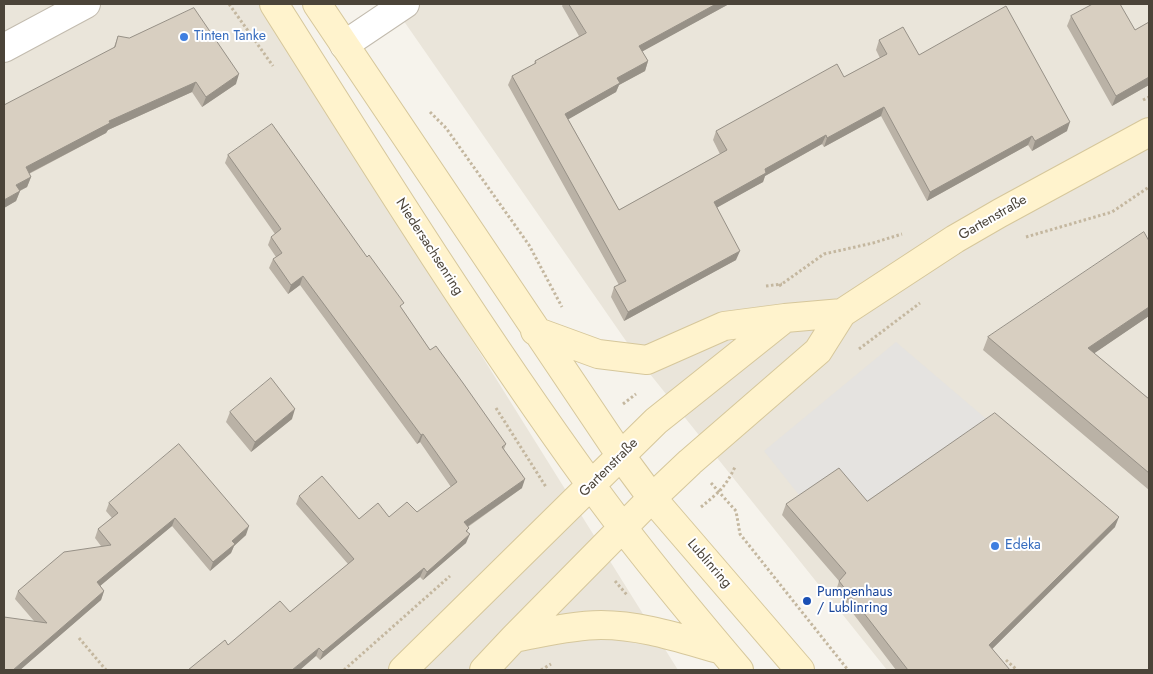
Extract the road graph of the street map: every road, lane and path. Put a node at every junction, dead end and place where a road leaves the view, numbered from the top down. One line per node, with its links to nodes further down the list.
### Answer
1 (86, 4): 6 (street)
2 (274, 4): 24 (street, Niedersachsenring)
3 (317, 4): 5 (street)
4 (405, 4): 5 (street)
5 (344, 45): 17 (street)
6 (4, 48)
7 (1149, 97): 8 (path)
8 (1141, 102)
9 (1149, 132): 15 (street, Gartenstraße)
10 (1149, 187): 12 (path)
11 (906, 233): 13 (path)
12 (1022, 238)
13 (775, 289)
14 (923, 300): 18 (path)
15 (842, 313): 16 (street, Gartenstraße); 26 (street, Gartenstraße)
16 (785, 318): 17 (street); 21 (street, Gartenstraße)
17 (535, 331): 21 (street)
18 (854, 352)
19 (641, 390): 20 (path)
20 (633, 396)
21 (620, 456): 24 (street, Gartenstraße); 26 (street, Lublinring)
22 (738, 458): 38 (path)
23 (544, 484): 25 (path)
24 (591, 485): 27 (street); 35 (street, Gartenstraße)
25 (538, 490)
26 (652, 498): 27 (street, Gartenstraße); 37 (street, Lublinring)
27 (623, 527): 30 (street, Gartenstraße); 31 (street)
28 (456, 571): 34 (path)
29 (78, 638): 33 (path)
30 (514, 638): 31 (street); 36 (street, Gartenstraße)
31 (730, 660)
32 (1006, 660): 39 (path)
33 (106, 670)
34 (344, 670)
35 (403, 670)
36 (484, 670)
37 (800, 670)
38 (848, 670)
39 (1018, 670)

